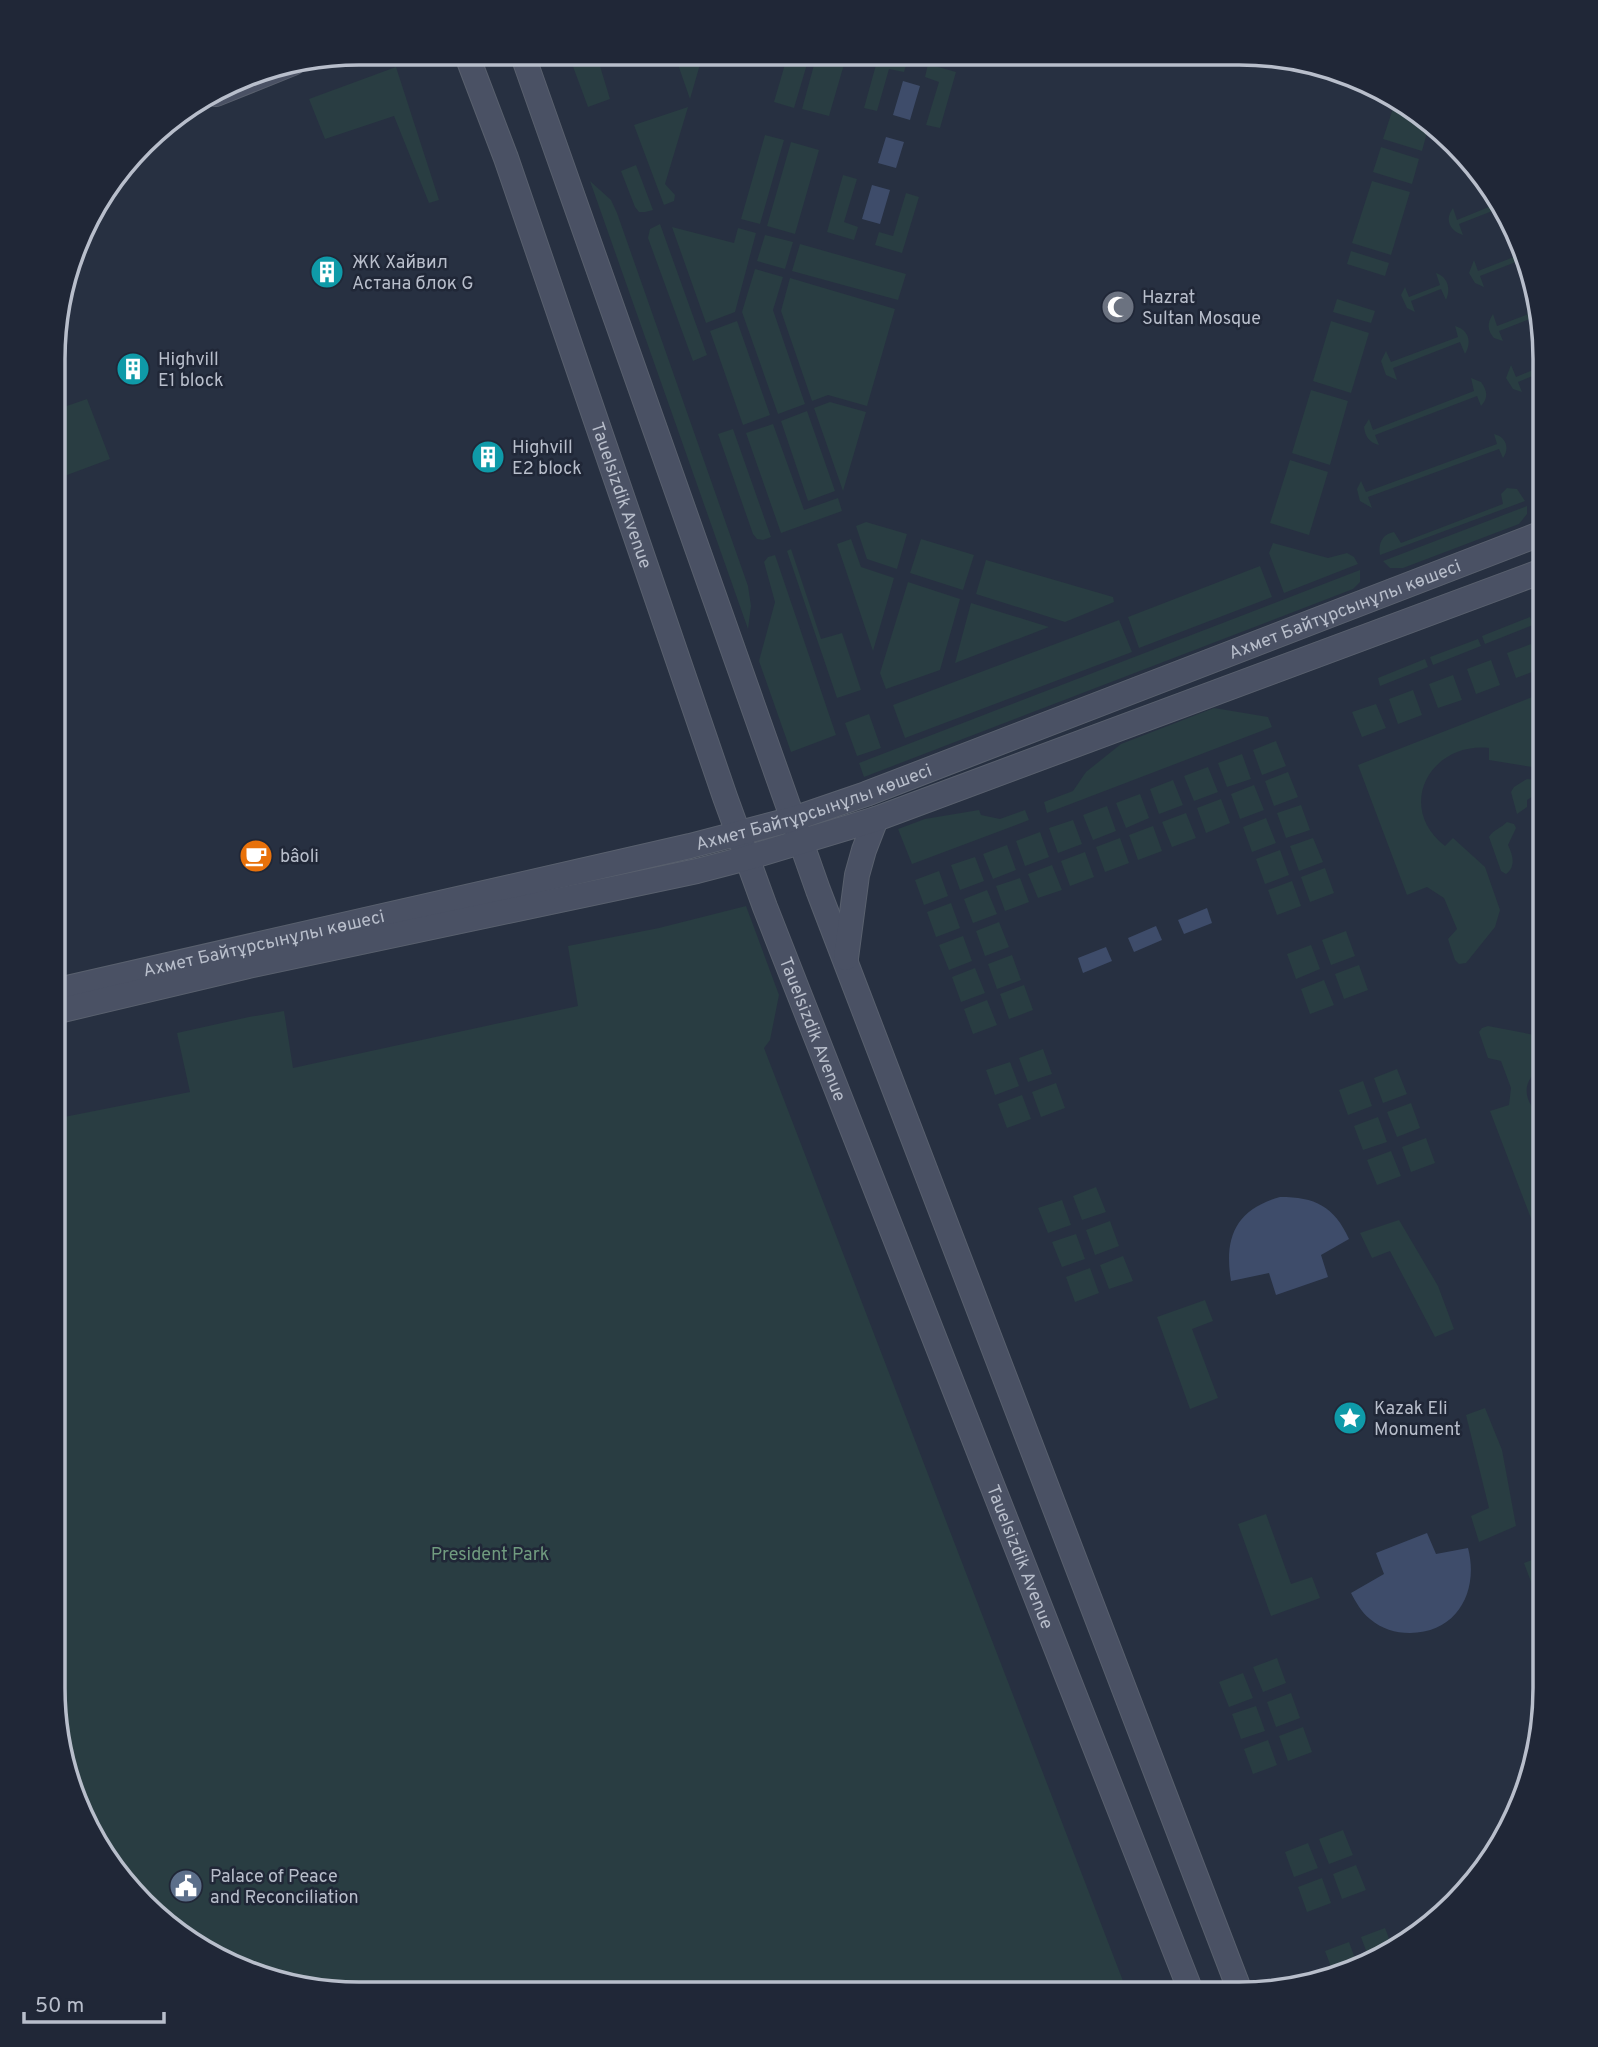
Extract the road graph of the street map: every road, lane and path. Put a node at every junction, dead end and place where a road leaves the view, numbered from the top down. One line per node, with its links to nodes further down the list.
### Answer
1 (471, 65): 7 (main road, Tauelsizdik Avenue)
2 (526, 65): 5 (main road)
3 (1533, 537): 5 (main road, Ахмет Байтұрсынұлы көшесі)
4 (1533, 574): 6 (main road, Ахмет Байтұрсынұлы көшесі)
5 (793, 818): 7 (main road, Ахмет Байтұрсынұлы көшесі); 8 (main road)
6 (876, 819): 8 (main road, Ахмет Байтұрсынұлы көшесі); 10 (main road)
7 (738, 834): 9 (main road, Tauelsizdik Avenue); 11 (main road, Ахмет Байтұрсынұлы көшесі)
8 (802, 842): 9 (main road, Ахмет Байтұрсынұлы көшесі); 10 (main road)
9 (747, 858): 12 (main road, Ахмет Байтұрсынұлы көшесі); 13 (main road, Tauelsizdik Avenue)
10 (846, 962): 14 (main road)
11 (65, 988)
12 (65, 1009)
13 (1187, 1982)
14 (1236, 1982)

